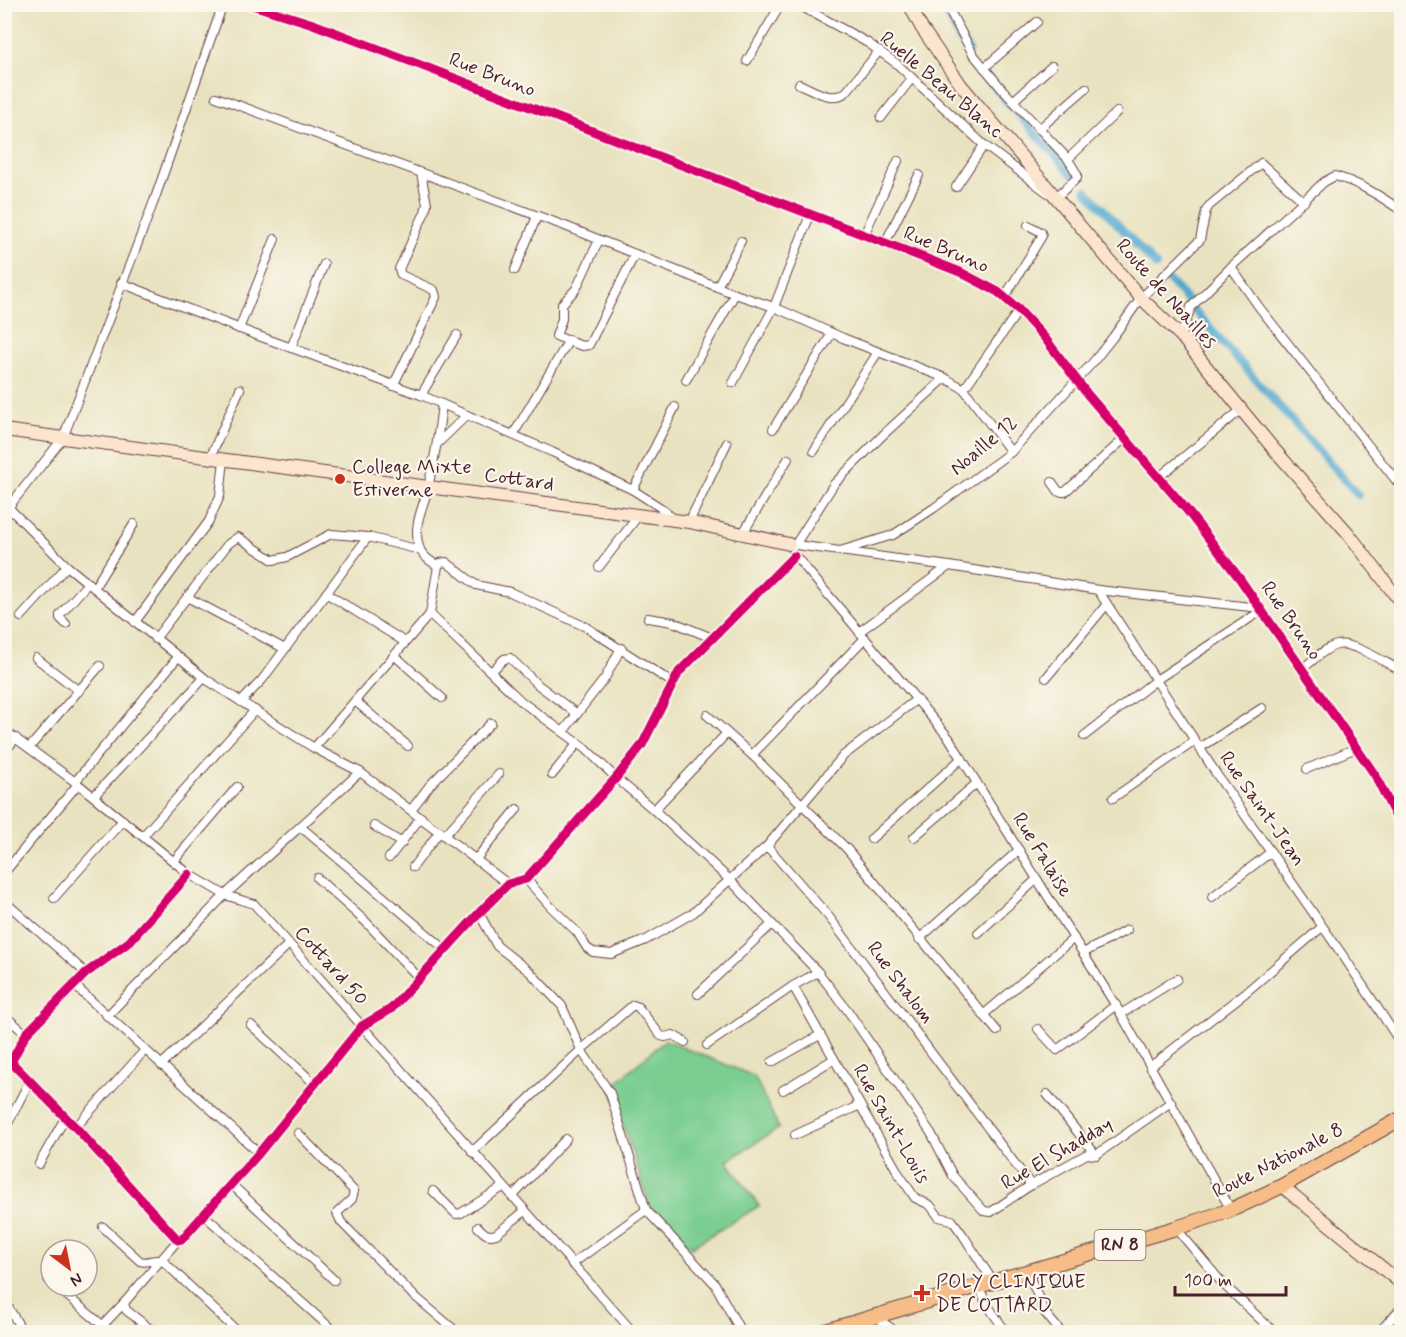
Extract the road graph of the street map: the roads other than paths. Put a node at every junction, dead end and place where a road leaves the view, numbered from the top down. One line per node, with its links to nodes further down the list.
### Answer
1 (223, 4): 41 (street)
2 (249, 4): 29 (street, Rue Bruno)
3 (781, 4): 9 (street)
4 (796, 4): 8 (street, Ruelle Beau Blanc)
5 (909, 4): 26 (street, Route de Noailles)
6 (946, 4): 11 (street)
7 (1037, 22): 11 (street)
8 (879, 51): 12 (street, Ruelle Beau Blanc); 13 (street)
9 (747, 61)
10 (1053, 66): 16 (street)
11 (984, 68): 16 (street)
12 (912, 78): 18 (street); 20 (street, Ruelle Beau Blanc)
13 (799, 84)
14 (1086, 88): 19 (street)
15 (216, 97): 23 (street)
16 (1013, 102): 19 (street)
17 (1117, 112): 21 (street)
18 (881, 118)
19 (1039, 129): 21 (street)
20 (984, 145): 25 (street); 26 (street, Ruelle Beau Blanc)
21 (1068, 159): 26 (street)
22 (898, 161): 32 (street)
23 (421, 173): 30 (street); 59 (street)
24 (919, 174): 36 (street)
25 (956, 188)
26 (1057, 199): 45 (street, Route de Noailles)
27 (1304, 202): 28 (street); 39 (street); 45 (street, Noaille 12)
28 (1401, 211)
29 (810, 215): 32 (street, Rue Bruno); 46 (street)
30 (537, 216): 34 (street); 40 (street)
31 (1028, 225): 44 (street)
32 (864, 235): 36 (street, Rue Bruno)
33 (274, 239): 48 (street)
34 (599, 240): 37 (street); 52 (street)
35 (741, 241): 42 (street)
36 (885, 243): 44 (street, Rue Bruno)
37 (635, 254): 42 (street); 52 (street)
38 (324, 264): 53 (street)
39 (1231, 267): 51 (street); 82 (street)
40 (515, 270)
41 (121, 283): 48 (street); 70 (street)
42 (717, 287): 43 (street)
43 (735, 294): 46 (street); 56 (street)
44 (1004, 298): 47 (street, Rue Bruno)
45 (1140, 298): 51 (street, Route de Noailles); 57 (street, Noaille 12)
46 (774, 307): 49 (street); 58 (street)
47 (1019, 310): 57 (street, Rue Bruno); 61 (street)
48 (239, 329): 53 (street)
49 (832, 333): 54 (street); 67 (street)
50 (457, 335): 62 (street)
51 (1180, 336): 65 (street, Route de Noailles)
52 (569, 340): 69 (street)
53 (291, 348): 59 (street)
54 (878, 352): 55 (street); 74 (street)
55 (945, 378): 61 (street); 91 (street)
56 (686, 380)
57 (1076, 380): 71 (street, Rue Bruno); 75 (street, Noaille 12)
58 (733, 383)
59 (393, 386): 62 (street)
60 (240, 389): 76 (street)
61 (964, 389): 75 (street)
62 (421, 396): 63 (street)
63 (442, 404): 66 (street); 73 (street)
64 (675, 407): 83 (street)
65 (1242, 410): 79 (street); 104 (street, Route de Noailles)
66 (467, 416): 69 (street); 73 (street)
67 (773, 429)
68 (4, 430): 70 (street, Cottard)
69 (513, 435): 83 (street)
70 (63, 438): 76 (street, Cottard); 84 (street)
71 (1125, 438): 79 (street, Rue Bruno); 80 (street)
72 (727, 443): 87 (street)
73 (437, 444): 81 (street)
74 (814, 451)
75 (1011, 452): 93 (street, Noaille 12)
76 (210, 458): 78 (street, Cottard)
77 (788, 459): 89 (street)
78 (224, 460): 81 (street, Cottard); 109 (street)
79 (1159, 477): 105 (street, Rue Bruno)
80 (1052, 482)
81 (429, 486): 85 (street, Cottard); 92 (street)
82 (1401, 488)
83 (633, 490): 86 (street)
84 (6, 510): 95 (street)
85 (638, 516): 86 (street, Cottard); 98 (street)
86 (675, 520): 87 (street, Cottard)
87 (689, 522): 89 (street, Cottard)
88 (134, 524): 99 (street)
89 (743, 533): 91 (street, Cottard)
90 (368, 537): 92 (street); 101 (street); 102 (street)
91 (792, 545): 93 (street); 94 (street, Rue Falaise)
92 (420, 550): 97 (street)
93 (840, 551): 96 (street)
94 (794, 556): 111 (street, Rue Falaise); 112 (street)
95 (67, 566): 99 (street); 107 (street)
96 (949, 566): 100 (street); 111 (street)
97 (438, 567): 106 (street); 115 (street)
98 (599, 567)
99 (91, 585): 109 (street); 110 (street)
100 (1098, 590): 103 (street, Rue Saint-Jean); 105 (street)
101 (326, 593): 114 (street); 116 (street)
102 (187, 597): 113 (street); 116 (street)
103 (1107, 604): 125 (street); 126 (street, Rue Saint-Jean)
104 (1401, 604)
105 (1261, 609): 121 (street, Rue Bruno); 126 (street)
106 (430, 614): 114 (street); 123 (street)
107 (21, 617)
108 (648, 618): 112 (street)
109 (135, 622): 113 (street)
110 (66, 624)
111 (862, 635): 130 (street, Rue Falaise); 150 (street)
112 (712, 638): 127 (street)
113 (155, 639): 118 (street)
114 (405, 642): 117 (street)
115 (621, 648): 127 (street); 135 (street)
116 (285, 649): 132 (street)
117 (394, 655): 129 (street); 131 (street)
118 (178, 657): 124 (street); 157 (street)
119 (36, 658): 128 (street)
120 (100, 666): 128 (street)
121 (1302, 669): 122 (street); 148 (street, Rue Bruno)
122 (1401, 671)
123 (491, 672): 135 (street); 139 (street)
124 (204, 678): 132 (street); 160 (street)
125 (1046, 678)
126 (1156, 680): 141 (street); 144 (street, Rue Saint-Jean)
127 (673, 683): 156 (street)
128 (79, 691): 146 (street)
129 (442, 698)
130 (916, 699): 151 (street, Rue Falaise); 162 (street)
131 (355, 701): 145 (street); 147 (street)
132 (240, 702): 134 (street)
133 (1262, 708): 144 (street)
134 (255, 710): 147 (street); 172 (street)
135 (577, 714): 139 (street)
136 (707, 715): 140 (street)
137 (491, 723): 164 (street)
138 (4, 730): 142 (street, Cottard 50)
139 (563, 732): 143 (street)
140 (727, 733): 150 (street); 165 (street)
141 (1084, 736)
142 (16, 738): 146 (street, Cottard 50); 149 (street)
143 (578, 743): 155 (street); 156 (street)
144 (1198, 745): 161 (street); 178 (street, Rue Saint-Jean)
145 (408, 746)
146 (29, 748): 157 (street, Cottard 50)
147 (314, 748): 153 (street)
148 (1356, 748): 152 (street); 170 (street, Rue Bruno)
149 (4, 752)
150 (752, 755): 162 (street)
151 (962, 758): 158 (street, Rue Falaise); 174 (street)
152 (1307, 769)
153 (360, 772): 164 (street); 169 (street)
154 (499, 774): 171 (street)
155 (552, 775)
156 (616, 778): 165 (street); 186 (street)
157 (77, 783): 160 (street, Cottard 50); 183 (street)
158 (977, 783): 173 (street); 177 (street, Rue Falaise)
159 (237, 787): 181 (street)
160 (94, 796): 167 (street, Cottard 50)
161 (1113, 798)
162 (801, 803): 176 (street); 200 (street)
163 (517, 809): 180 (street)
164 (411, 810): 166 (street)
165 (654, 810): 188 (street)
166 (421, 817): 171 (street); 175 (street)
167 (123, 820): 172 (street, Cottard 50); 192 (street)
168 (374, 826): 175 (street)
169 (301, 827): 190 (street); 202 (street)
170 (1401, 829)
171 (443, 833): 180 (street); 182 (street)
172 (143, 836): 181 (street, Cottard 50)
173 (914, 837)
174 (871, 839)
175 (402, 843): 179 (street)
176 (767, 846): 188 (street); 251 (street, Rue Shalom)
177 (1019, 850): 187 (street, Rue Falaise); 200 (street)
178 (1271, 852): 191 (street); 196 (street, Rue Saint-Jean)
179 (390, 858)
180 (476, 859): 189 (street)
181 (174, 861): 184 (street, Cottard 50)
182 (413, 867)
183 (4, 873)
184 (189, 874): 190 (street, Cottard 50); 205 (street)
185 (317, 878): 207 (street)
186 (526, 879): 188 (street); 189 (street)
187 (1037, 879): 198 (street); 199 (street, Rue Falaise)
188 (731, 881): 195 (street)
189 (508, 884): 194 (street)
190 (225, 896): 201 (street, Cottard 50); 215 (street)
191 (1212, 897)
192 (54, 898)
193 (4, 901): 205 (street)
194 (479, 913): 202 (street); 226 (street)
195 (772, 924): 204 (street); 210 (street)
196 (1322, 927): 224 (street, Rue Saint-Jean); 231 (street)
197 (1127, 930): 203 (street)
198 (978, 933)
199 (1074, 938): 203 (street, Rue Falaise); 214 (street)
200 (919, 939): 214 (street)
201 (290, 944): 217 (street, Cottard 50); 230 (street)
202 (446, 950): 207 (street)
203 (1083, 953): 211 (street, Rue Falaise)
204 (818, 972): 209 (street); 251 (street, Rue El Shadday)
205 (86, 973): 208 (street)
206 (1177, 978): 213 (street)
207 (420, 979): 217 (street)
208 (74, 985): 215 (street); 220 (street)
209 (793, 987): 221 (street, Rue Saint-Louis); 223 (street)
210 (698, 994)
211 (1116, 1005): 213 (street, Rue Falaise); 218 (street)
212 (4, 1014): 220 (street)
213 (1121, 1014): 231 (street, Rue Falaise)
214 (983, 1015): 219 (street)
215 (107, 1016): 225 (street)
216 (251, 1025): 234 (street)
217 (362, 1026): 234 (street); 246 (street, Cottard 50)
218 (1038, 1029)
219 (997, 1031)
220 (26, 1034): 228 (street)
221 (820, 1035): 227 (street, Rue Saint-Louis); 229 (street)
222 (685, 1042): 226 (street)
223 (708, 1045)
224 (1401, 1045)
225 (145, 1050): 230 (street); 241 (street)
226 (581, 1050): 246 (street); 256 (street)
227 (834, 1059): 235 (street); 238 (street, Rue Saint-Louis)
228 (11, 1062): 232 (street); 233 (street)
229 (772, 1062)
230 (161, 1065): 247 (street)
231 (1150, 1066): 237 (street, Rue Falaise)
232 (4, 1073)
233 (29, 1082): 239 (street); 242 (street)
234 (316, 1085): 247 (street)
235 (783, 1090)
236 (1047, 1094): 248 (street)
237 (1171, 1102): 248 (street, Rue El Shadday); 257 (street, Rue Falaise)
238 (860, 1105): 244 (street); 268 (street, Rue Saint-Louis)
239 (65, 1118): 241 (street); 249 (street)
240 (1401, 1118): 252 (main road, Route Nationale 8 / RN 8)
241 (75, 1128): 263 (street)
242 (4, 1131)
243 (298, 1133): 282 (street)
244 (795, 1134)
245 (567, 1139): 255 (street)
246 (471, 1152): 253 (street, Cottard 50)
247 (259, 1153): 250 (street)
248 (1096, 1155): 251 (street, Rue El Shadday)
249 (39, 1164)
250 (231, 1184): 259 (street); 267 (street)
251 (1031, 1185)
252 (1282, 1186): 257 (main road, Route Nationale 8 / RN 8); 269 (street)
253 (503, 1187): 254 (street); 255 (street, Cottard 50)
254 (432, 1191)
255 (512, 1197): 258 (street, Cottard 50)
256 (646, 1210): 265 (street); 284 (street)
257 (1230, 1210): 262 (main road, Route Nationale 8 / RN 8)
258 (525, 1211): 261 (street); 265 (street, Cottard 50)
259 (204, 1215): 263 (street); 281 (street)
260 (103, 1227): 264 (street)
261 (478, 1227)
262 (1176, 1228): 266 (main road, Route Nationale 8 / RN 8); 289 (street)
263 (178, 1240): 264 (street)
264 (160, 1260): 273 (street); 280 (street)
265 (572, 1264): 283 (street, Cottard 50)
266 (1028, 1273): 268 (main road, Route Nationale 8 / RN 8); 288 (street)
267 (334, 1280)
268 (994, 1283): 270 (main road, Route Nationale 8 / RN 8)
269 (1401, 1284)
270 (979, 1287): 275 (main road, Route Nationale 8 / RN 8); 287 (street)
271 (70, 1298): 276 (street)
272 (4, 1300): 277 (street)
273 (124, 1304): 276 (street); 279 (street)
274 (1401, 1307): 290 (street)
275 (876, 1317): 285 (main road, Route Nationale 8 / RN 8); 286 (street)
276 (103, 1325): 278 (street)
277 (23, 1332)
278 (111, 1332)
279 (154, 1332)
280 (238, 1332)
281 (335, 1332)
282 (457, 1332)
283 (633, 1332)
284 (741, 1332)
285 (822, 1332)
286 (896, 1332)
287 (1006, 1332)
288 (1061, 1332)
289 (1274, 1332)
290 (1379, 1332)

